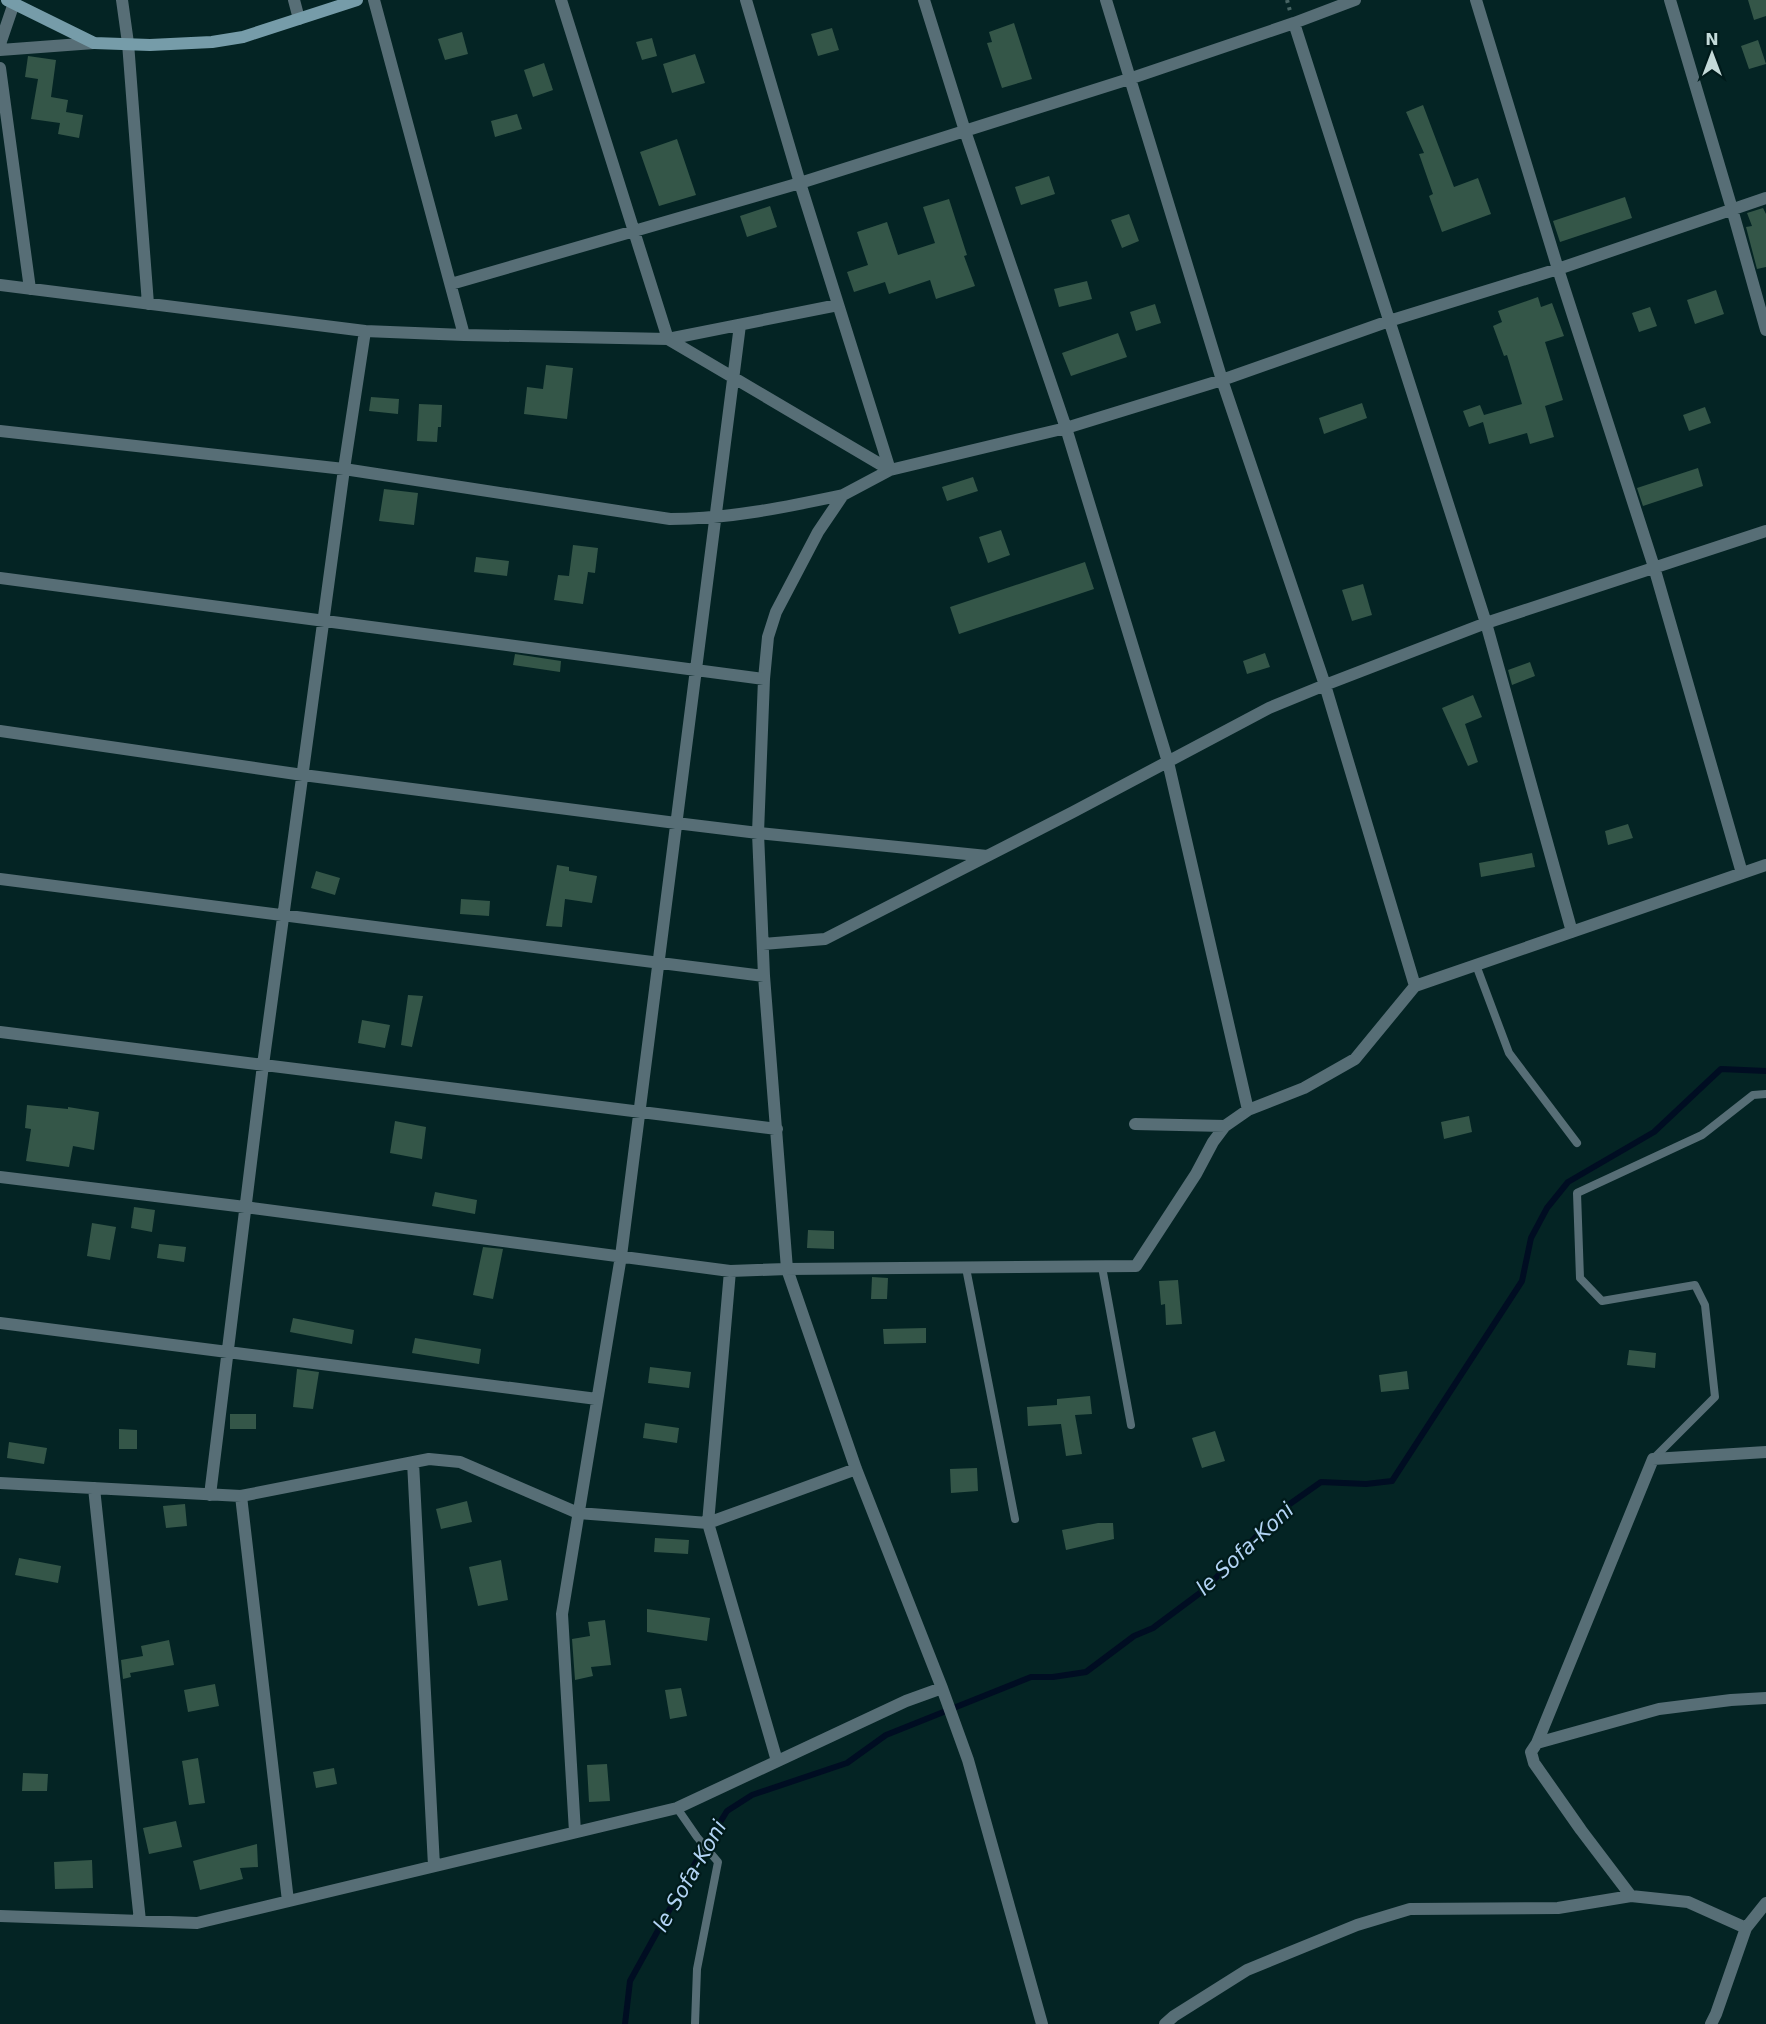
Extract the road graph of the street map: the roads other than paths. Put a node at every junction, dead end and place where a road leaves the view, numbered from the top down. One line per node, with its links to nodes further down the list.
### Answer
1 (122, 0): 16 (street)
2 (294, 0): 13 (street)
3 (357, 0): 13 (street)
4 (374, 0): 27 (street)
5 (561, 0): 25 (street)
6 (746, 0): 22 (street)
7 (924, 0): 21 (street)
8 (1106, 0): 20 (street)
9 (1355, 0): 14 (street)
10 (1476, 0): 26 (street)
11 (1670, 0): 24 (street)
12 (10, 2): 15 (street); 17 (street)
13 (299, 19): 16 (street)
14 (1294, 23): 20 (street); 32 (street)
15 (94, 43): 16 (street); 18 (street)
16 (128, 43): 30 (street)
17 (0, 44)
18 (0, 50)
19 (0, 68): 29 (street)
20 (1129, 79): 21 (street); 39 (street)
21 (965, 130): 22 (street); 40 (street)
22 (800, 183): 25 (street); 31 (street)
23 (1766, 198): 24 (street)
24 (1732, 209): 26 (street); 34 (street)
25 (634, 231): 27 (street); 37 (street)
26 (1558, 269): 32 (street); 47 (street)
27 (451, 284): 36 (street)
28 (0, 285): 29 (street)
29 (30, 289): 30 (street)
30 (148, 304): 35 (street)
31 (838, 305): 33 (street); 43 (street)
32 (1389, 321): 39 (street); 50 (street)
33 (740, 325): 37 (street); 38 (street)
34 (1766, 330)
35 (366, 331): 36 (street); 42 (street)
36 (465, 335): 37 (street)
37 (668, 339): 38 (street)
38 (733, 378): 43 (street); 45 (street)
39 (1222, 380): 40 (street); 53 (street)
40 (1066, 428): 43 (street); 55 (street)
41 (0, 431): 42 (street)
42 (344, 469): 45 (street); 49 (street)
43 (890, 470): 44 (street)
44 (843, 495): 45 (street); 52 (street)
45 (715, 517): 51 (street)
46 (1766, 531): 47 (street)
47 (1654, 567): 50 (street); 61 (street)
48 (0, 578): 49 (street)
49 (323, 621): 51 (street); 56 (street)
50 (1486, 623): 53 (street); 64 (street)
51 (696, 670): 52 (street); 57 (street)
52 (764, 679): 58 (street)
53 (1325, 685): 55 (street); 69 (street)
54 (0, 731): 56 (street)
55 (1168, 762): 59 (street); 73 (street)
56 (303, 775): 57 (street); 63 (street)
57 (676, 823): 58 (street); 66 (street)
58 (758, 833): 59 (street); 65 (street)
59 (987, 856): 65 (street)
60 (1766, 865): 61 (street)
61 (1742, 873): 64 (street)
62 (0, 879): 63 (street)
63 (284, 914): 66 (street); 71 (street)
64 (1572, 932): 67 (street)
65 (763, 944): 68 (street)
66 (658, 963): 68 (street); 74 (street)
67 (1476, 965): 69 (street); 78 (lane)
68 (764, 976): 77 (street)
69 (1414, 986): 73 (street)
70 (0, 1032): 71 (street)
71 (263, 1065): 74 (street); 80 (street)
72 (1766, 1094): 91 (lane)
73 (1248, 1110): 76 (street)
74 (639, 1112): 77 (street); 81 (street)
75 (1135, 1124): 76 (street)
76 (1225, 1126): 82 (street)
77 (777, 1129): 84 (street)
78 (1577, 1143)
79 (0, 1177): 80 (street)
80 (245, 1207): 81 (street); 87 (street)
81 (621, 1256): 85 (street); 88 (street)
82 (1102, 1267): 83 (street); 89 (lane)
83 (966, 1268): 84 (street); 99 (lane)
84 (787, 1269): 85 (street); 93 (street)
85 (730, 1271): 100 (street)
86 (0, 1323): 87 (street)
87 (227, 1352): 88 (street); 96 (street)
88 (597, 1399): 98 (street)
89 (1131, 1425)
90 (1766, 1452): 91 (street)
91 (1653, 1458): 103 (street)
92 (412, 1462): 97 (street); 98 (street); 107 (street)
93 (855, 1469): 100 (street); 101 (street)
94 (0, 1483): 95 (street)
95 (94, 1488): 96 (street); 112 (street)
96 (210, 1495): 97 (street)
97 (242, 1496): 109 (street)
98 (578, 1513): 100 (street); 106 (street)
99 (1014, 1519)
100 (708, 1523): 104 (street)
101 (944, 1693): 104 (street); 115 (street)
102 (1766, 1698): 103 (street)
103 (1537, 1743): 108 (street)
104 (777, 1761): 105 (street)
105 (677, 1808): 106 (street); 114 (lane)
106 (575, 1832): 107 (street)
107 (434, 1866): 109 (street)
108 (1631, 1896): 113 (street); 116 (street)
109 (288, 1901): 112 (street)
110 (1766, 1903): 113 (street)
111 (0, 1916): 112 (street)
112 (140, 1921)
113 (1746, 1928): 117 (street)
114 (695, 2024)
115 (1042, 2024)
116 (1165, 2024)
117 (1711, 2024)

